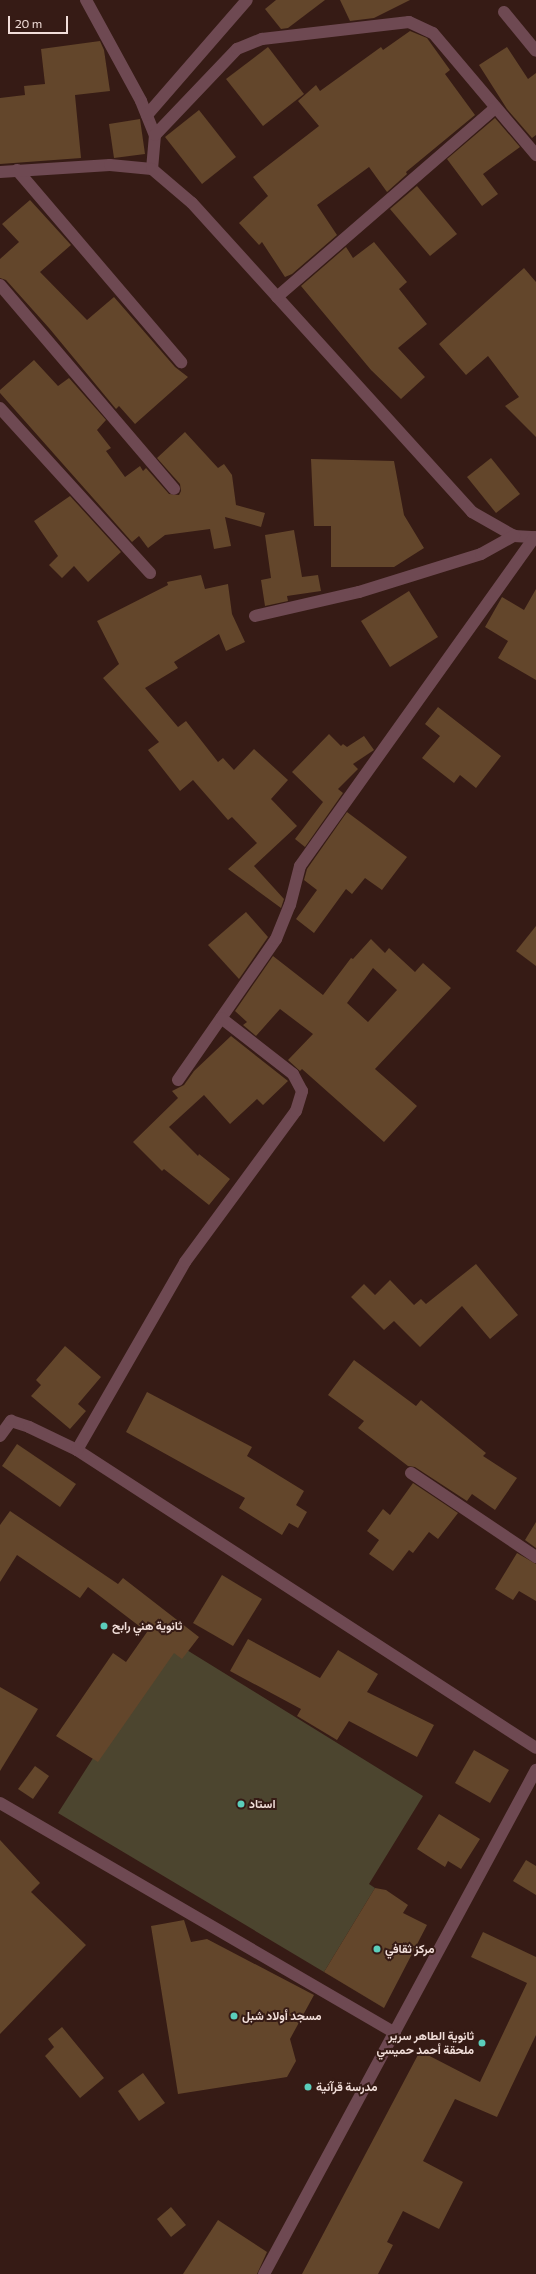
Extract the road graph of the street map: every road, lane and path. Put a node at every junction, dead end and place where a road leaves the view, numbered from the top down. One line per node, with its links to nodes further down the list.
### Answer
1 (86, 0): 6 (street)
2 (247, 0): 6 (street)
3 (504, 12): 4 (street)
4 (536, 51)
5 (495, 108): 7 (street); 8 (street); 13 (street)
6 (147, 115): 7 (street)
7 (155, 135): 9 (street)
8 (536, 155)
9 (152, 169): 10 (street); 13 (street)
10 (17, 170): 11 (street); 14 (street)
11 (0, 172)
12 (0, 285): 16 (street)
13 (277, 297): 17 (street)
14 (180, 362)
15 (0, 408): 19 (street)
16 (174, 489)
17 (514, 536): 18 (street); 20 (street)
18 (535, 537): 21 (street)
19 (150, 573)
20 (255, 616)
21 (221, 1018): 22 (street); 25 (street)
22 (178, 1080)
23 (5, 1419): 24 (street); 25 (street)
24 (0, 1436)
25 (77, 1450): 28 (street)
26 (411, 1473): 27 (street)
27 (536, 1557)
28 (536, 1748)
29 (536, 1770): 31 (street)
30 (0, 1803): 31 (street)
31 (395, 2033): 32 (street)
32 (264, 2274)

